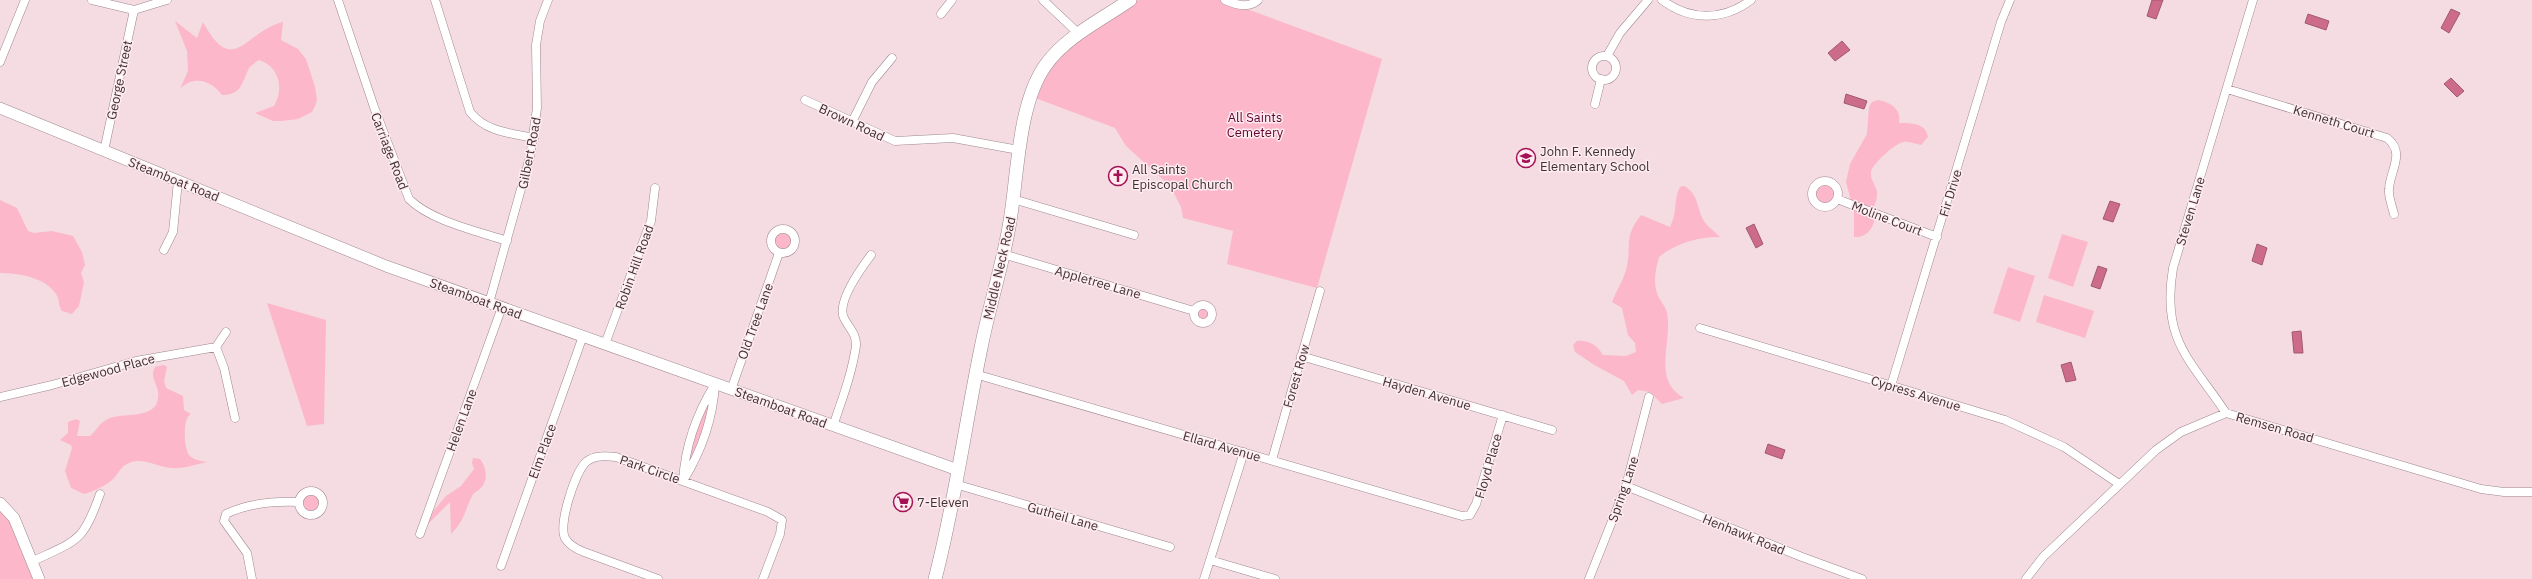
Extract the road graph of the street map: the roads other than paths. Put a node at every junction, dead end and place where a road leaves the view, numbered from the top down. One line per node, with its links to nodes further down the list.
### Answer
1 (25, 0): 22 (street)
2 (92, 0): 17 (street)
3 (168, 0): 17 (street)
4 (338, 0): 39 (street, Carriage Road)
5 (434, 0): 29 (street)
6 (548, 0): 29 (street, Gilbert Road)
7 (952, 0): 18 (street)
8 (1043, 0): 19 (street)
9 (1130, 0): 19 (main road, Middle Neck Road)
10 (1225, 0): 16 (street)
11 (1648, 0): 20 (street)
12 (1662, 0): 13 (street)
13 (1751, 0)
14 (2010, 0): 38 (street, Fir Drive)
15 (2253, 0): 24 (street, Steven Lane)
16 (1254, 2)
17 (134, 10): 30 (street, George Street)
18 (941, 14)
19 (1079, 34): 31 (main road, Middle Neck Road)
20 (1607, 56): 23 (street); 23 (street)
21 (892, 58): 28 (street)
22 (0, 62)
23 (1601, 79): 26 (street)
24 (2227, 89): 36 (street, Kenneth Court); 60 (street, Steven Lane)
25 (805, 100): 28 (street, Brown Road)
26 (1595, 104)
27 (0, 108): 30 (street, Steamboat Road)
28 (852, 122): 31 (street, Brown Road)
29 (534, 138): 39 (street, Gilbert Road)
30 (104, 150): 32 (street, Steamboat Road)
31 (1019, 150): 34 (main road, Middle Neck Road)
32 (178, 181): 40 (street); 45 (street, Steamboat Road)
33 (655, 188): 51 (street, Robin Hill Road)
34 (1013, 199): 37 (street); 42 (main road, Middle Neck Road)
35 (1837, 199): 38 (street, Moline Court)
36 (2394, 214)
37 (1134, 235)
38 (1936, 237): 56 (street, Fir Drive)
39 (506, 241): 45 (street, Gilbert Road)
40 (164, 250)
41 (779, 252): 57 (street, Old Tree Lane)
42 (1003, 254): 47 (street, Appletree Lane); 54 (main road, Middle Neck Road)
43 (871, 255): 63 (street)
44 (1320, 291): 53 (street, Forest Row)
45 (489, 303): 46 (street, Steamboat Road)
46 (502, 307): 50 (street, Steamboat Road); 77 (street, Helen Lane)
47 (1194, 311)
48 (1700, 328): 56 (street, Cypress Avenue)
49 (226, 332): 52 (street)
50 (583, 336): 51 (street, Steamboat Road); 81 (street, Elm Place)
51 (606, 344): 55 (street, Steamboat Road)
52 (216, 347): 58 (street, Edgewood Place); 62 (street)
53 (1301, 356): 61 (street, Hayden Avenue); 66 (street, Forest Row)
54 (975, 374): 65 (street, Ellard Avenue); 67 (main road, Middle Neck Road)
55 (715, 384): 57 (street, Steamboat Road); 68 (street)
56 (1891, 386): 70 (street, Cypress Avenue)
57 (731, 390): 63 (street, Steamboat Road)
58 (0, 397)
59 (1649, 397): 71 (street, Spring Lane)
60 (2226, 413): 70 (street, Remsen Road); 72 (street, Remsen Road)
61 (1503, 415): 64 (street, Hayden Avenue); 76 (street, Floyd Place)
62 (236, 418)
63 (833, 426): 67 (street, Steamboat Road)
64 (1552, 430)
65 (1244, 452): 66 (street, Ellard Avenue); 79 (street)
66 (1272, 460): 76 (street, Ellard Avenue)
67 (958, 470): 69 (main road, Middle Neck Road)
68 (683, 481): 84 (street, Park Circle); 85 (street, Park Circle)
69 (955, 484): 78 (street, Gutheil Lane); 86 (main road, Middle Neck Road)
70 (2119, 484): 91 (street, Remsen Road)
71 (1626, 486): 89 (street, Spring Lane); 90 (street, Henhawk Road)
72 (2532, 492)
73 (100, 494): 80 (street)
74 (299, 502): 83 (street)
75 (0, 503): 80 (street)
76 (1470, 515)
77 (420, 534)
78 (1170, 547)
79 (1210, 560): 87 (street); 88 (street)
80 (33, 561): 82 (street)
81 (501, 566)
82 (39, 579)
83 (252, 579)
84 (658, 579)
85 (763, 579)
86 (935, 579)
87 (1204, 579)
88 (1275, 579)
89 (1589, 579)
90 (1862, 579)
91 (2026, 579)

